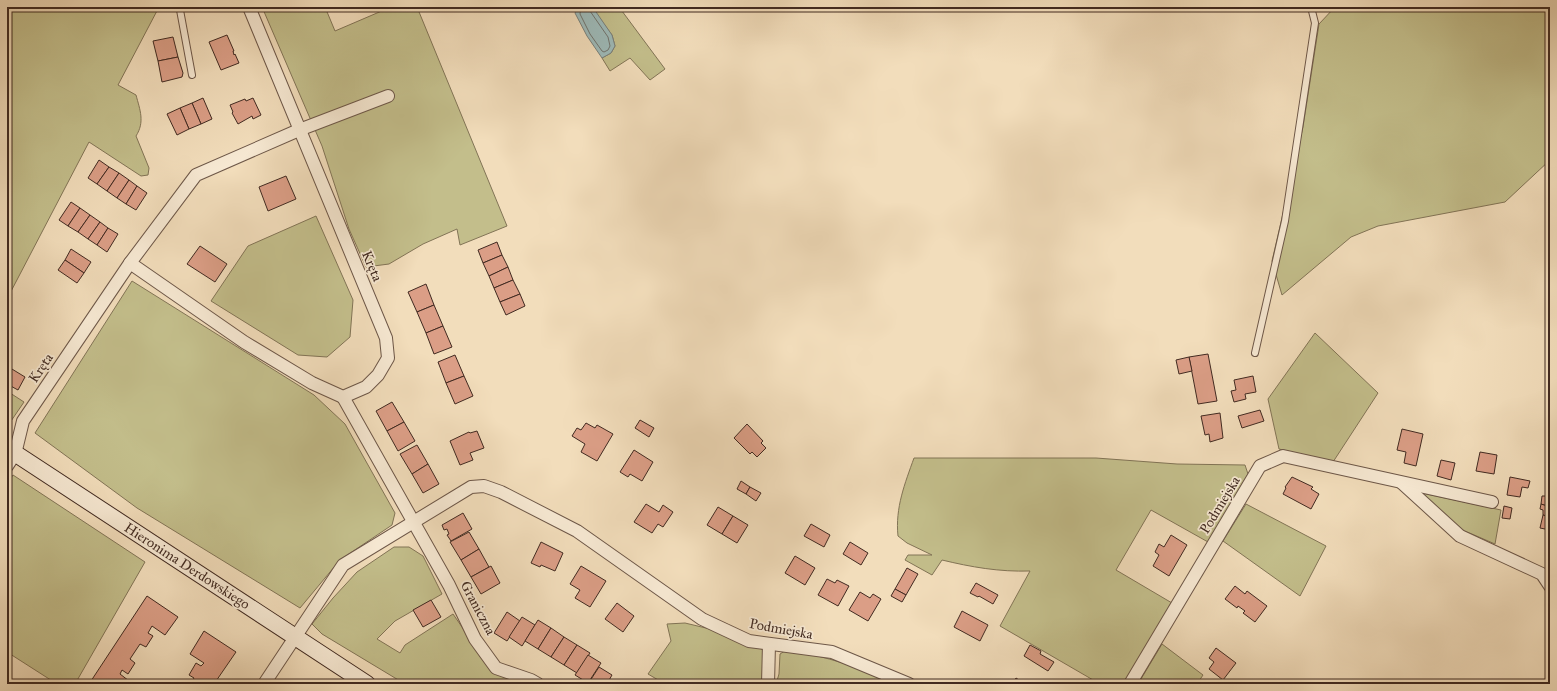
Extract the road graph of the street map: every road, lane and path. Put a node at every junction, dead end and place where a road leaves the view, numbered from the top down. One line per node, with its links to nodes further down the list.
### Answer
1 (182, 7): 4 (lane)
2 (249, 7): 6 (street, Kręta)
3 (1311, 7): 8 (lane)
4 (192, 75)
5 (388, 96): 6 (street, Kręta)
6 (299, 130): 7 (street, Kręta); 9 (street, Kręta)
7 (130, 263): 9 (street); 10 (street, Kręta)
8 (1255, 353)
9 (343, 397): 13 (street)
10 (10, 456): 15 (street, Hieronima Derdowskiego)
11 (1401, 482): 12 (street, Podmiejska); 14 (street); 22 (street, Podmiejska)
12 (1492, 502)
13 (413, 522): 15 (street); 16 (street, Podmiejska); 19 (street, Graniczna)
14 (1550, 586)
15 (294, 636): 17 (street); 18 (street, Hieronima Derdowskiego)
16 (769, 644): 20 (street); 21 (street, Podmiejska)
17 (264, 684)
18 (367, 684)
19 (538, 684)
20 (768, 684)
21 (909, 684)
22 (1130, 684)

